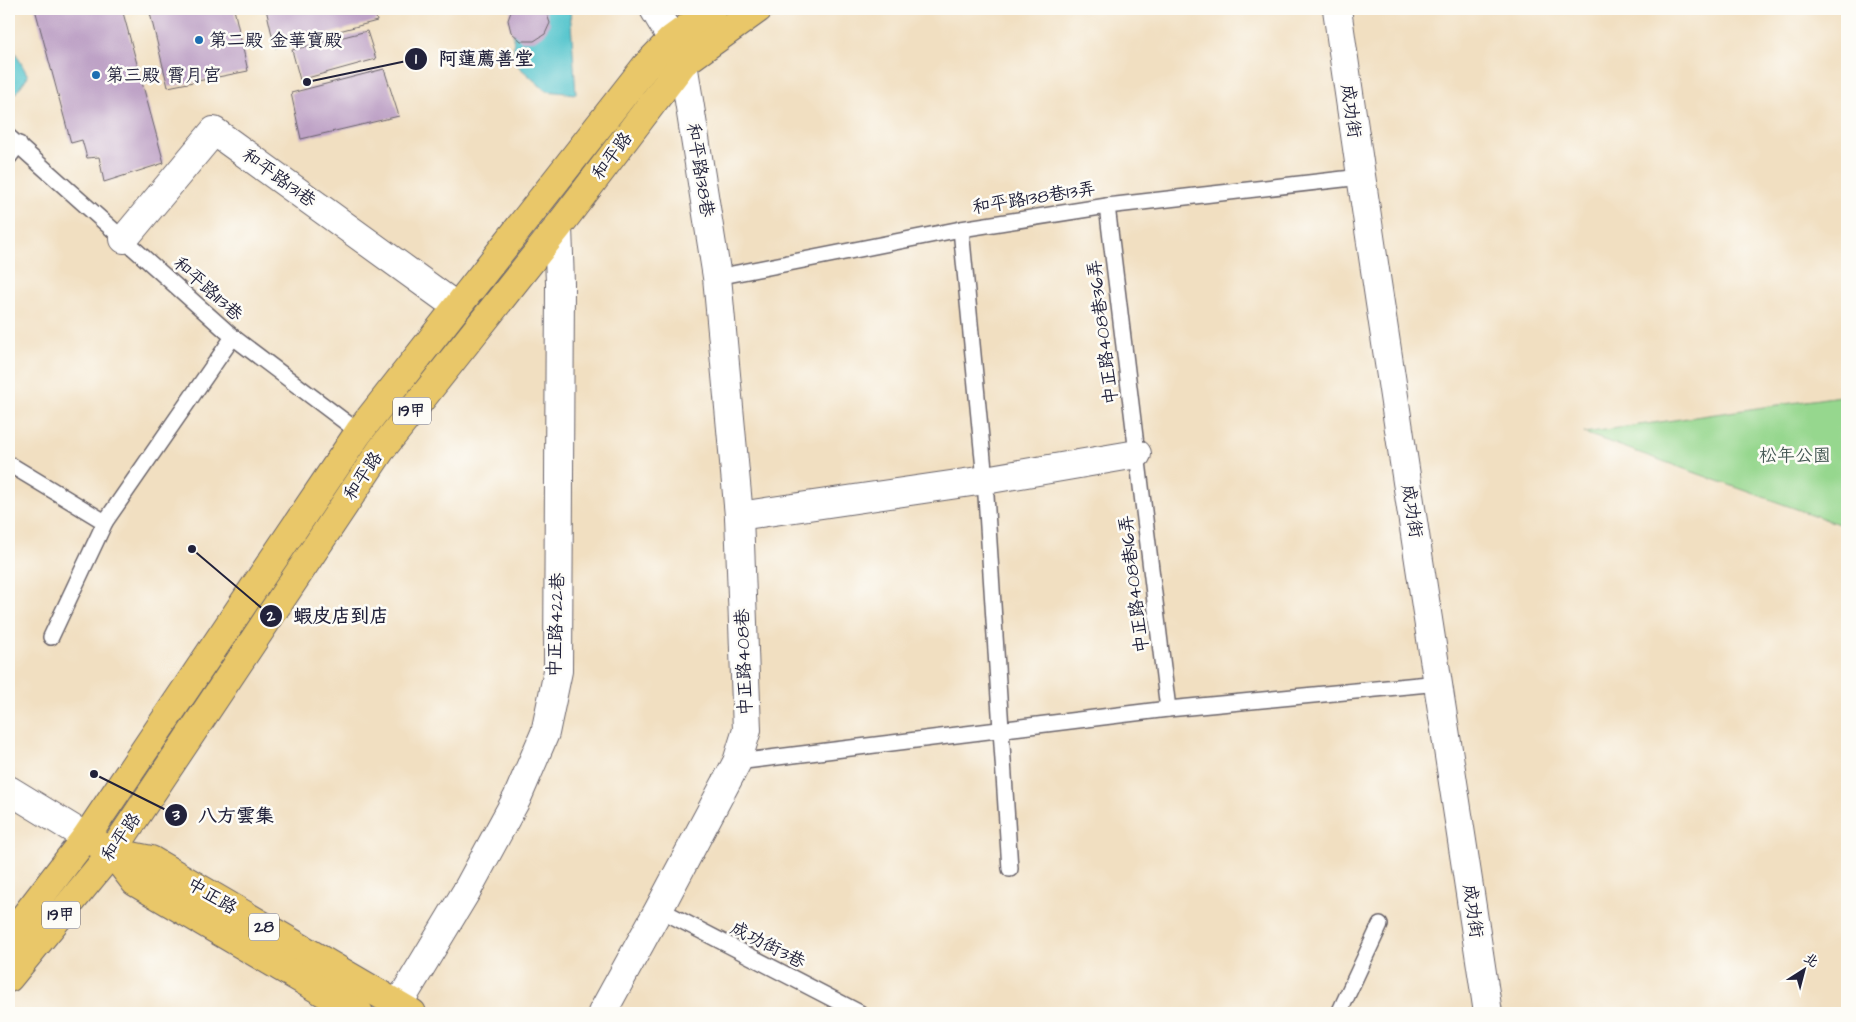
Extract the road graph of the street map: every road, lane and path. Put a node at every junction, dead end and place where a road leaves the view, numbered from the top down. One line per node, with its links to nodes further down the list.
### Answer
1 (654, 9): 5 (street, 和平路138巷)
2 (712, 9): 5 (main road, 和平路 / 19甲)
3 (758, 9): 6 (main road, 和平路 / 19甲)
4 (1337, 9): 9 (street, 成功街)
5 (672, 39): 6 (street, 和平路138巷); 15 (main road, 和平路 / 19甲)
6 (682, 63): 11 (main road, 和平路 / 19甲); 14 (street, 和平路138巷)
7 (14, 141): 8 (lane); 13 (lane, 和平路113巷)
8 (9, 157)
9 (1361, 177): 10 (lane, 和平路138巷13弄); 25 (street, 成功街)
10 (1107, 206): 12 (lane, 和平路138巷13弄); 19 (lane, 中正路408巷36弄)
11 (558, 227): 18 (main road, 和平路 / 19甲); 37 (street, 中正路422巷)
12 (961, 229): 14 (lane, 和平路138巷13弄); 21 (lane)
13 (124, 239): 15 (street, 和平路131巷); 16 (lane, 和平路113巷)
14 (717, 277): 22 (street, 中正路408巷)
15 (457, 307): 17 (main road, 和平路 / 19甲)
16 (233, 337): 17 (lane, 和平路113巷); 23 (lane)
17 (358, 432): 18 (lane, 和平路113巷); 30 (main road, 和平路 / 19甲)
18 (381, 450): 31 (main road, 和平路 / 19甲)
19 (1137, 454): 21 (street); 26 (lane, 中正路408巷16弄)
20 (9, 464): 23 (lane)
21 (985, 480): 22 (street); 27 (lane)
22 (739, 516): 28 (street, 中正路408巷)
23 (106, 522): 24 (lane)
24 (51, 637)
25 (1439, 683): 26 (lane); 42 (street, 成功街)
26 (1168, 710): 27 (lane)
27 (1002, 730): 28 (lane); 32 (lane)
28 (737, 762): 33 (street, 中正路408巷)
29 (9, 790): 30 (street, 中正路)
30 (86, 837): 31 (main road, 中正路 / 28); 35 (main road, 和平路 / 19甲)
31 (112, 852): 36 (main road, 和平路 / 19甲); 37 (main road, 中正路 / 28); 38 (main road, 中正路 / 28)
32 (1010, 869)
33 (660, 909): 39 (street, 中正路408巷); 40 (lane, 成功街3巷)
34 (1380, 925): 41 (lane)
35 (9, 937)
36 (9, 978)
37 (401, 1011)
38 (359, 1013)
39 (602, 1013)
40 (860, 1013)
41 (1339, 1013)
42 (1488, 1013)

